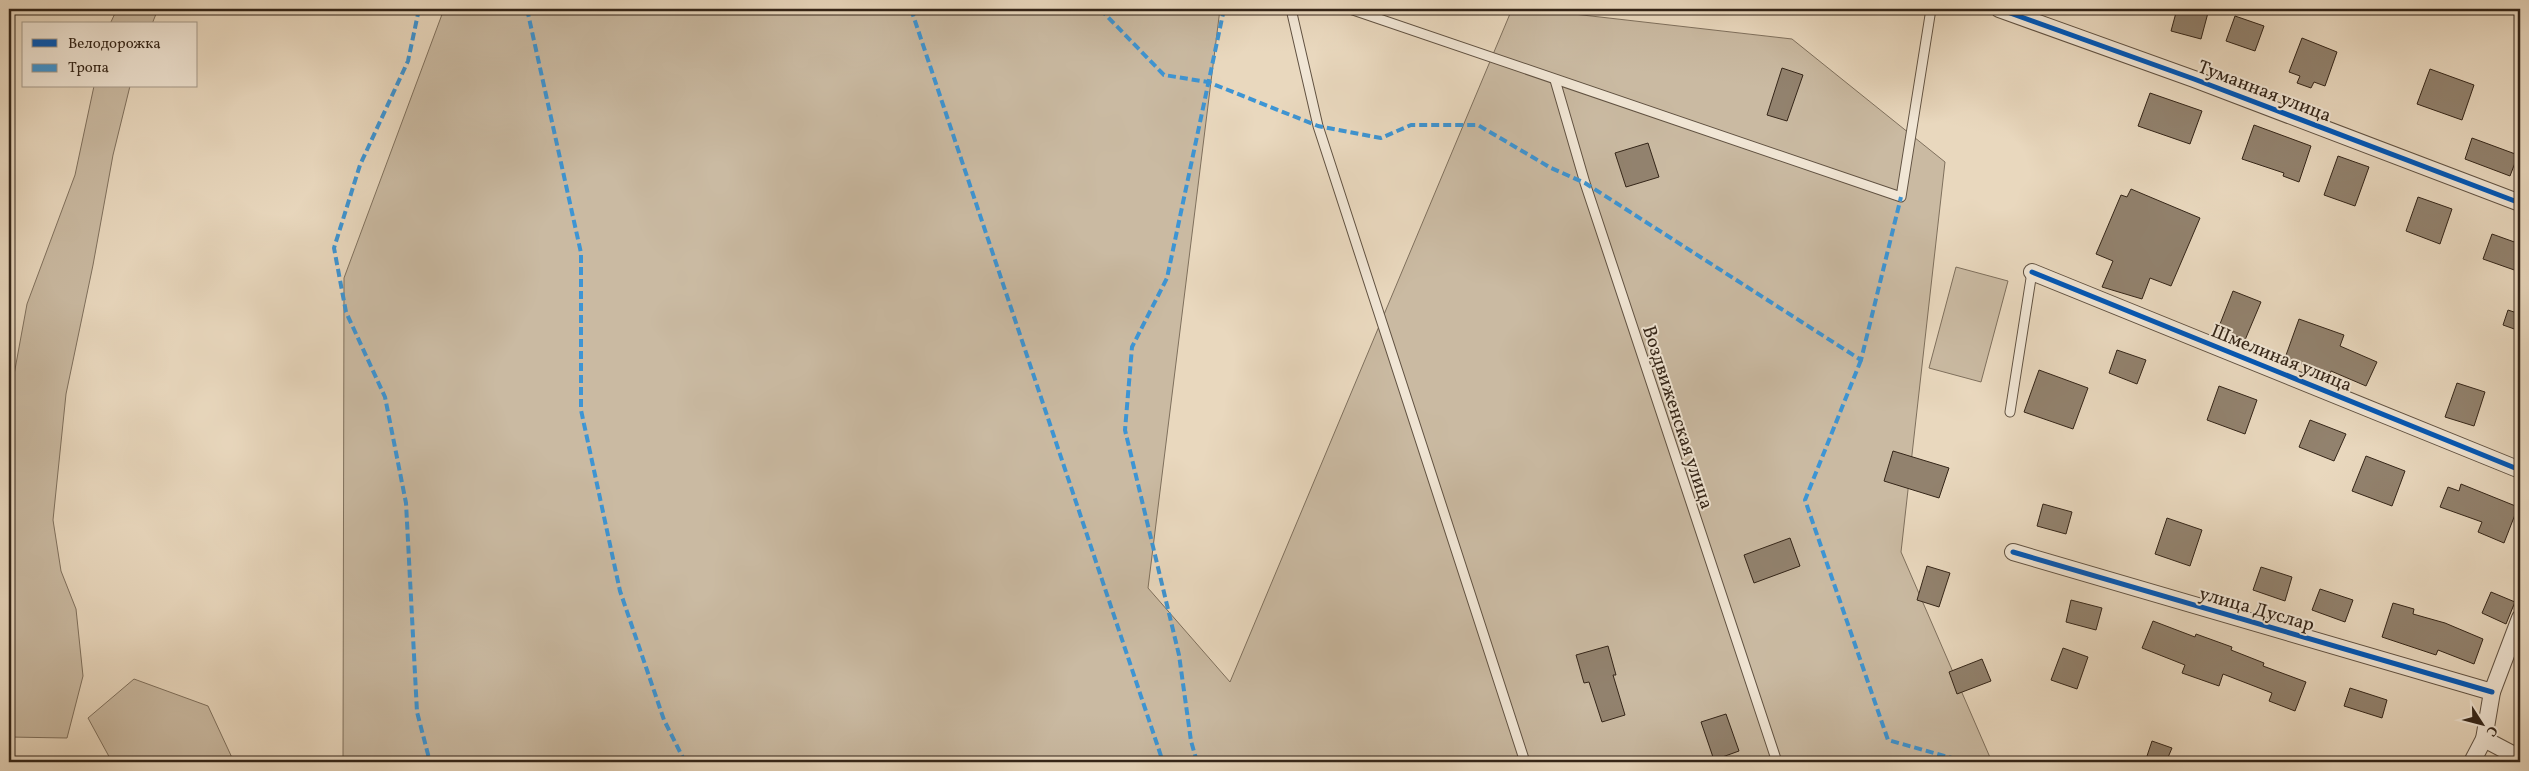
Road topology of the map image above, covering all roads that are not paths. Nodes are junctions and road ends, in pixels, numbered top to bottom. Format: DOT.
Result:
graph roads {
  1 [pos="1291,9"];
  2 [pos="1350,9"];
  3 [pos="1931,9"];
  4 [pos="1999,9"];
  5 [pos="1555,80"];
  6 [pos="2520,203"];
  7 [pos="2032,272"];
  8 [pos="2010,412"];
  9 [pos="2520,470"];
  10 [pos="2014,552"];
  11 [pos="2520,618"];
  12 [pos="2492,692"];
  13 [pos="2484,740"];
  14 [pos="2520,758"];
  15 [pos="1525,762"];
  16 [pos="1777,762"];
  17 [pos="2472,762"];
  1 -- 15 [label="lane"];
  2 -- 5 [label="lane"];
  3 -- 5 [label="lane"];
  4 -- 6 [label="street, Туманная улица"];
  5 -- 16 [label="lane, Воздвиженская улица"];
  7 -- 8 [label="lane"];
  7 -- 9 [label="street, Шмелиная улица"];
  10 -- 12 [label="street, улица Дуслар"];
  11 -- 12 [label="street"];
  12 -- 13 [label="street"];
  13 -- 14 [label="street"];
  13 -- 17 [label="street"];
}
